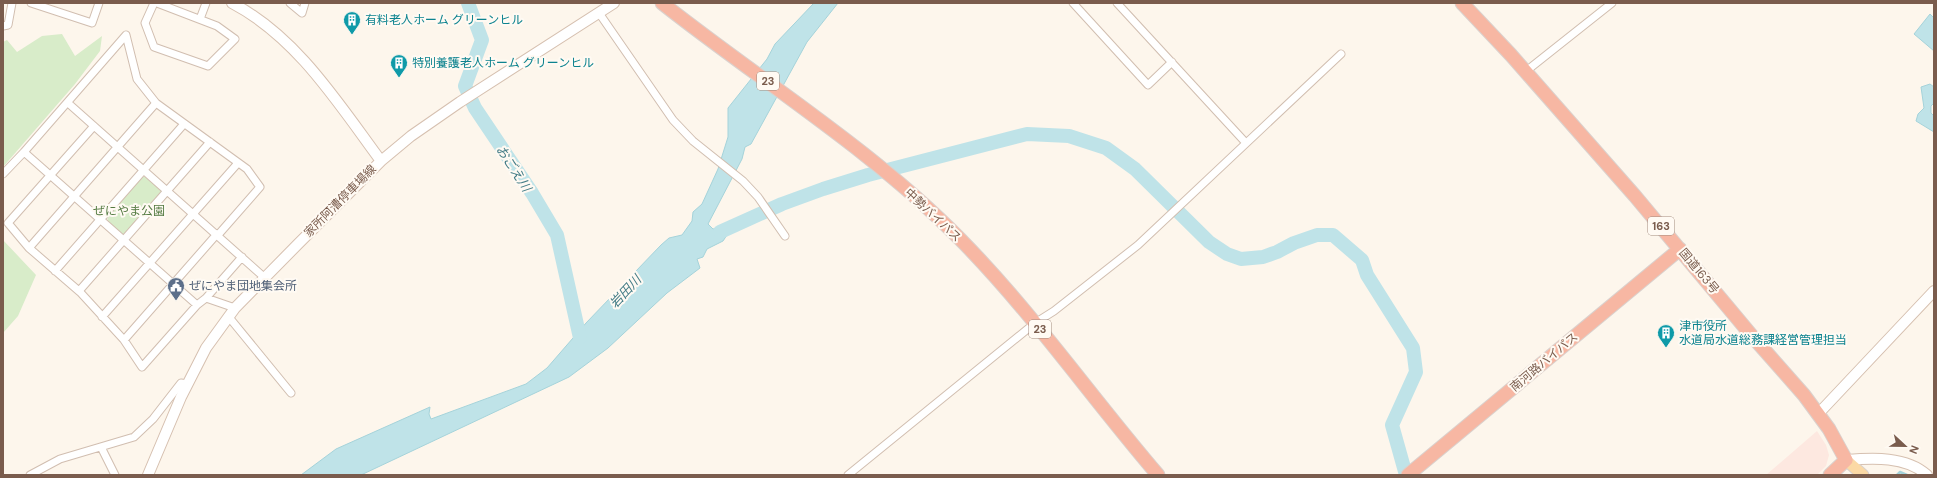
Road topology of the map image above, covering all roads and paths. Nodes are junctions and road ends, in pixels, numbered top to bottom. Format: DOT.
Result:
graph roads {
  1 [pos="12,3"];
  2 [pos="31,3"];
  3 [pos="99,3"];
  4 [pos="155,3"];
  5 [pos="206,3"];
  6 [pos="232,3"];
  7 [pos="290,3"];
  8 [pos="305,3"];
  9 [pos="614,3"];
  10 [pos="662,3"];
  11 [pos="1073,3"];
  12 [pos="1117,3"];
  13 [pos="1462,3"];
  14 [pos="1612,3"];
  15 [pos="599,13"];
  16 [pos="200,19"];
  17 [pos="3,26"];
  18 [pos="1341,54"];
  19 [pos="1172,62"];
  20 [pos="1525,72"];
  21 [pos="68,103"];
  22 [pos="156,103"];
  23 [pos="184,124"];
  24 [pos="94,126"];
  25 [pos="210,142"];
  26 [pos="1246,143"];
  27 [pos="118,147"];
  28 [pos="24,152"];
  29 [pos="381,161"];
  30 [pos="238,163"];
  31 [pos="144,170"];
  32 [pos="3,174"];
  33 [pos="50,176"];
  34 [pos="167,191"];
  35 [pos="74,196"];
  36 [pos="193,214"];
  37 [pos="100,220"];
  38 [pos="218,234"];
  39 [pos="785,236"];
  40 [pos="124,240"];
  41 [pos="29,248"];
  42 [pos="1680,248"];
  43 [pos="242,257"];
  44 [pos="149,263"];
  45 [pos="55,271"];
  46 [pos="265,278"];
  47 [pos="173,284"];
  48 [pos="79,291"];
  49 [pos="1934,291"];
  50 [pos="206,298"];
  51 [pos="197,305"];
  52 [pos="235,308"];
  53 [pos="228,316"];
  54 [pos="102,317"];
  55 [pos="1035,323"];
  56 [pos="124,340"];
  57 [pos="187,384"];
  58 [pos="291,393"];
  59 [pos="1818,414"];
  60 [pos="101,447"];
  61 [pos="1846,460"];
  62 [pos="30,475"];
  63 [pos="116,475"];
  64 [pos="148,475"];
  65 [pos="848,475"];
  66 [pos="1158,475"];
  67 [pos="1408,475"];
  68 [pos="1830,475"];
  69 [pos="1863,475"];
  70 [pos="1927,475"];
  1 -- 17 [label="street"];
  2 -- 3 [label="street"];
  4 -- 16 [label="street"];
  4 -- 16 [label="street"];
  5 -- 16 [label="street"];
  6 -- 29 [label="main road"];
  7 -- 8 [label="street"];
  9 -- 15 [label="main road, 家所阿漕停車場線"];
  10 -- 55 [label="highway, 中勢バイパス / 23"];
  11 -- 19 [label="street"];
  12 -- 19 [label="street"];
  13 -- 20 [label="highway, 国道163号 / 163"];
  14 -- 20 [label="street"];
  15 -- 29 [label="main road, 家所阿漕停車場線"];
  15 -- 39 [label="street"];
  18 -- 26 [label="street"];
  19 -- 26 [label="street"];
  20 -- 42 [label="highway, 国道163号 / 163"];
  21 -- 22 [label="street"];
  21 -- 24 [label="street"];
  21 -- 28 [label="street"];
  22 -- 23 [label="street"];
  22 -- 27 [label="street"];
  23 -- 25 [label="street"];
  23 -- 31 [label="street"];
  24 -- 27 [label="street"];
  24 -- 33 [label="street"];
  25 -- 30 [label="street"];
  25 -- 34 [label="street"];
  26 -- 55 [label="street"];
  27 -- 31 [label="street"];
  27 -- 35 [label="street"];
  28 -- 32 [label="street"];
  28 -- 33 [label="street"];
  29 -- 46 [label="main road, 家所阿漕停車場線"];
  30 -- 36 [label="street"];
  30 -- 38 [label="street"];
  31 -- 34 [label="street"];
  31 -- 37 [label="street"];
  33 -- 35 [label="street"];
  33 -- 41 [label="street"];
  34 -- 36 [label="street"];
  34 -- 40 [label="street"];
  35 -- 37 [label="street"];
  35 -- 41 [label="street"];
  36 -- 38 [label="street"];
  36 -- 44 [label="street"];
  37 -- 40 [label="street"];
  37 -- 45 [label="street"];
  38 -- 43 [label="street"];
  38 -- 47 [label="street"];
  40 -- 44 [label="street"];
  40 -- 48 [label="street"];
  41 -- 45 [label="street"];
  42 -- 59 [label="highway, 国道163号 / 163"];
  42 -- 67 [label="highway, 南河路バイパス / 163"];
  43 -- 46 [label="street"];
  43 -- 50 [label="street"];
  44 -- 47 [label="street"];
  44 -- 54 [label="street"];
  45 -- 48 [label="street"];
  46 -- 52 [label="main road, 家所阿漕停車場線"];
  47 -- 51 [label="street"];
  47 -- 56 [label="street"];
  48 -- 54 [label="street"];
  49 -- 59 [label="main road"];
  50 -- 51 [label="street"];
  50 -- 52 [label="street"];
  51 -- 56 [label="street"];
  52 -- 53 [label="main road, 家所阿漕停車場線"];
  53 -- 57 [label="main road, 家所阿漕停車場線"];
  53 -- 58 [label="street"];
  54 -- 56 [label="street"];
  55 -- 65 [label="street"];
  55 -- 66 [label="highway, 中勢バイパス / 23"];
  57 -- 60 [label="street"];
  57 -- 64 [label="main road, 家所阿漕停車場線"];
  59 -- 61 [label="highway, 国道163号 / 163"];
  60 -- 62 [label="street"];
  60 -- 63 [label="street"];
  61 -- 68 [label="highway"];
  61 -- 69 [label="main road"];
  61 -- 70 [label="main road"];
}
